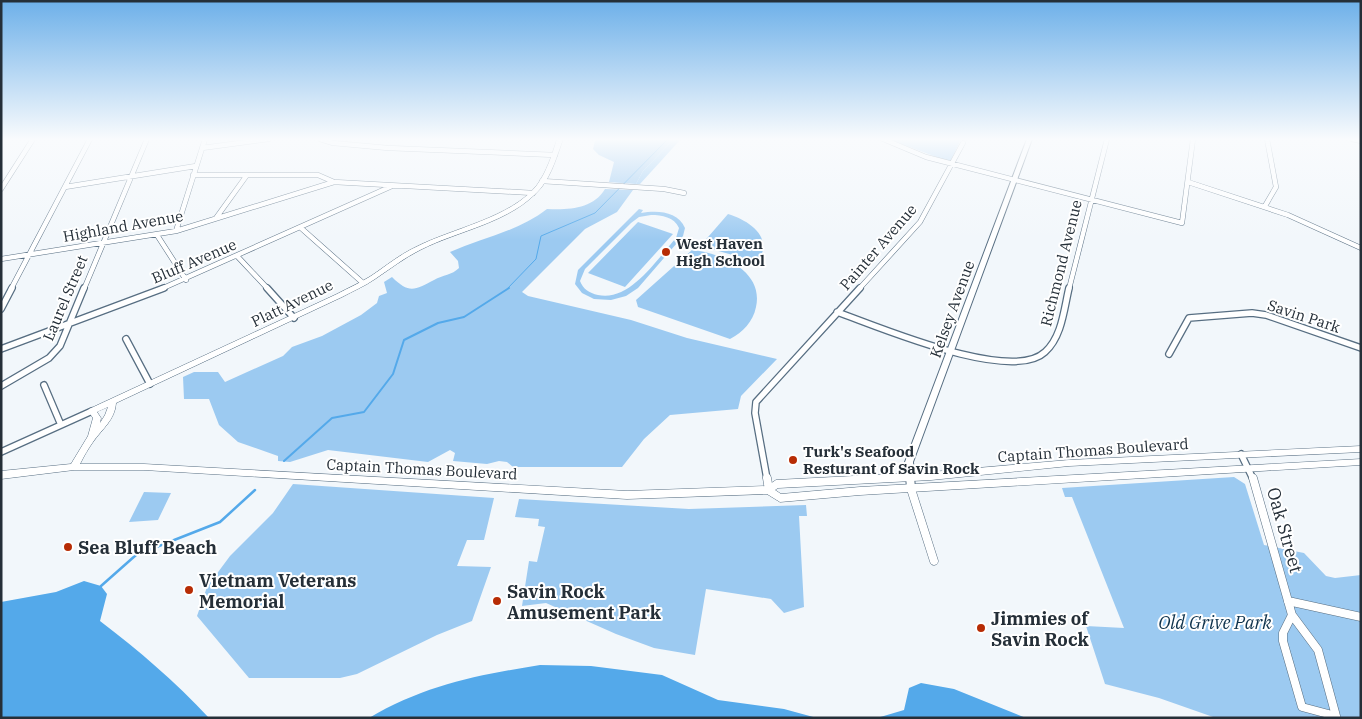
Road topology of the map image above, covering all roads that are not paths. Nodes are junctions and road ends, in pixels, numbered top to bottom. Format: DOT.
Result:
graph roads {
  1 [pos="12,173"];
  2 [pos="73,173"];
  3 [pos="133,173"];
  4 [pos="154,173"];
  5 [pos="546,173"];
  6 [pos="947,173"];
  7 [pos="987,173"];
  8 [pos="1016,173"];
  9 [pos="1098,173"];
  10 [pos="1189,173"];
  11 [pos="1273,173"];
  12 [pos="193,175"];
  13 [pos="247,175"];
  14 [pos="132,176"];
  15 [pos="1013,179"];
  16 [pos="542,181"];
  17 [pos="334,182"];
  18 [pos="1188,182"];
  19 [pos="392,186"];
  20 [pos="65,187"];
  21 [pos="1,189"];
  22 [pos="533,193"];
  23 [pos="684,193"];
  24 [pos="1090,199"];
  25 [pos="1265,206"];
  26 [pos="216,218"];
  27 [pos="301,228"];
  28 [pos="176,231"];
  29 [pos="157,235"];
  30 [pos="102,244"];
  31 [pos="1361,248"];
  32 [pos="28,255"];
  33 [pos="238,257"];
  34 [pos="1,259"];
  35 [pos="186,280"];
  36 [pos="363,283"];
  37 [pos="1,309"];
  38 [pos="837,312"];
  39 [pos="294,318"];
  40 [pos="70,324"];
  41 [pos="126,339"];
  42 [pos="1361,348"];
  43 [pos="1,349"];
  44 [pos="949,350"];
  45 [pos="1169,354"];
  46 [pos="150,384"];
  47 [pos="44,385"];
  48 [pos="1,386"];
  49 [pos="112,402"];
  50 [pos="92,411"];
  51 [pos="61,425"];
  52 [pos="92,436"];
  53 [pos="1361,449"];
  54 [pos="1,452"];
  55 [pos="1241,454"];
  56 [pos="1361,462"];
  57 [pos="74,468"];
  58 [pos="1248,468"];
  59 [pos="1,475"];
  60 [pos="909,476"];
  61 [pos="911,489"];
  62 [pos="769,490"];
  63 [pos="934,561"];
  64 [pos="1288,601"];
  65 [pos="1292,616"];
  66 [pos="1361,617"];
  1 -- 21 [label="street"];
  2 -- 20 [label="street"];
  3 -- 14 [label="street, Laurel Street"];
  4 -- 14 [label="street"];
  5 -- 16 [label="main road, Platt Avenue"];
  6 -- 38 [label="street, Painter Avenue"];
  7 -- 15 [label="street"];
  8 -- 15 [label="street, Kelsey Avenue"];
  9 -- 24 [label="street, Richmond Avenue"];
  10 -- 18 [label="street"];
  11 -- 25 [label="street"];
  12 -- 13 [label="street"];
  12 -- 28 [label="street"];
  13 -- 17 [label="street"];
  13 -- 26 [label="street"];
  14 -- 20 [label="street"];
  14 -- 30 [label="street, Laurel Street"];
  15 -- 24 [label="street"];
  15 -- 44 [label="street, Kelsey Avenue"];
  16 -- 22 [label="main road, Platt Avenue"];
  16 -- 23 [label="street"];
  17 -- 19 [label="street"];
  17 -- 26 [label="street, Highland Avenue"];
  18 -- 24 [label="street"];
  18 -- 25 [label="street"];
  19 -- 22 [label="street"];
  19 -- 27 [label="street, Bluff Avenue"];
  20 -- 32 [label="street"];
  22 -- 36 [label="main road, Platt Avenue"];
  24 -- 44 [label="street, Richmond Avenue"];
  25 -- 31 [label="street"];
  26 -- 28 [label="street, Highland Avenue"];
  27 -- 33 [label="street, Bluff Avenue"];
  27 -- 36 [label="street"];
  28 -- 29 [label="street, Highland Avenue"];
  29 -- 30 [label="street, Highland Avenue"];
  29 -- 35 [label="street"];
  30 -- 32 [label="street, Highland Avenue"];
  30 -- 40 [label="street, Laurel Street"];
  32 -- 34 [label="street, Highland Avenue"];
  32 -- 37 [label="street"];
  33 -- 35 [label="street, Bluff Avenue"];
  33 -- 39 [label="street"];
  35 -- 40 [label="street, Bluff Avenue"];
  36 -- 39 [label="main road, Platt Avenue"];
  38 -- 44 [label="street, Richmond Avenue"];
  38 -- 62 [label="street, Painter Avenue"];
  39 -- 46 [label="main road, Platt Avenue"];
  40 -- 43 [label="street, Bluff Avenue"];
  40 -- 48 [label="street, Laurel Street"];
  41 -- 46 [label="street"];
  42 -- 45 [label="street, Savin Park"];
  44 -- 60 [label="street, Kelsey Avenue"];
  46 -- 49 [label="main road, Platt Avenue"];
  47 -- 51 [label="street"];
  49 -- 50 [label="main road, Platt Avenue"];
  49 -- 52 [label="main road"];
  50 -- 51 [label="street, Platt Avenue"];
  50 -- 52 [label="main road"];
  51 -- 54 [label="street, Platt Avenue"];
  52 -- 57 [label="main road"];
  53 -- 55 [label="main road, Captain Thomas Boulevard"];
  55 -- 58 [label="street, Oak Street"];
  55 -- 60 [label="main road, Captain Thomas Boulevard"];
  56 -- 58 [label="main road, Captain Thomas Boulevard"];
  57 -- 59 [label="main road, Captain Thomas Boulevard"];
  57 -- 62 [label="main road, Captain Thomas Boulevard"];
  58 -- 61 [label="main road, Captain Thomas Boulevard"];
  58 -- 64 [label="street, Oak Street"];
  60 -- 61 [label="street, Kelsey Avenue"];
  60 -- 62 [label="main road, Captain Thomas Boulevard"];
  61 -- 62 [label="main road, Captain Thomas Boulevard"];
  61 -- 63 [label="street"];
  64 -- 65 [label="street, Oak Street"];
  64 -- 66 [label="street"];
  65 -- 65 [label="street, Oak Street"];
}
